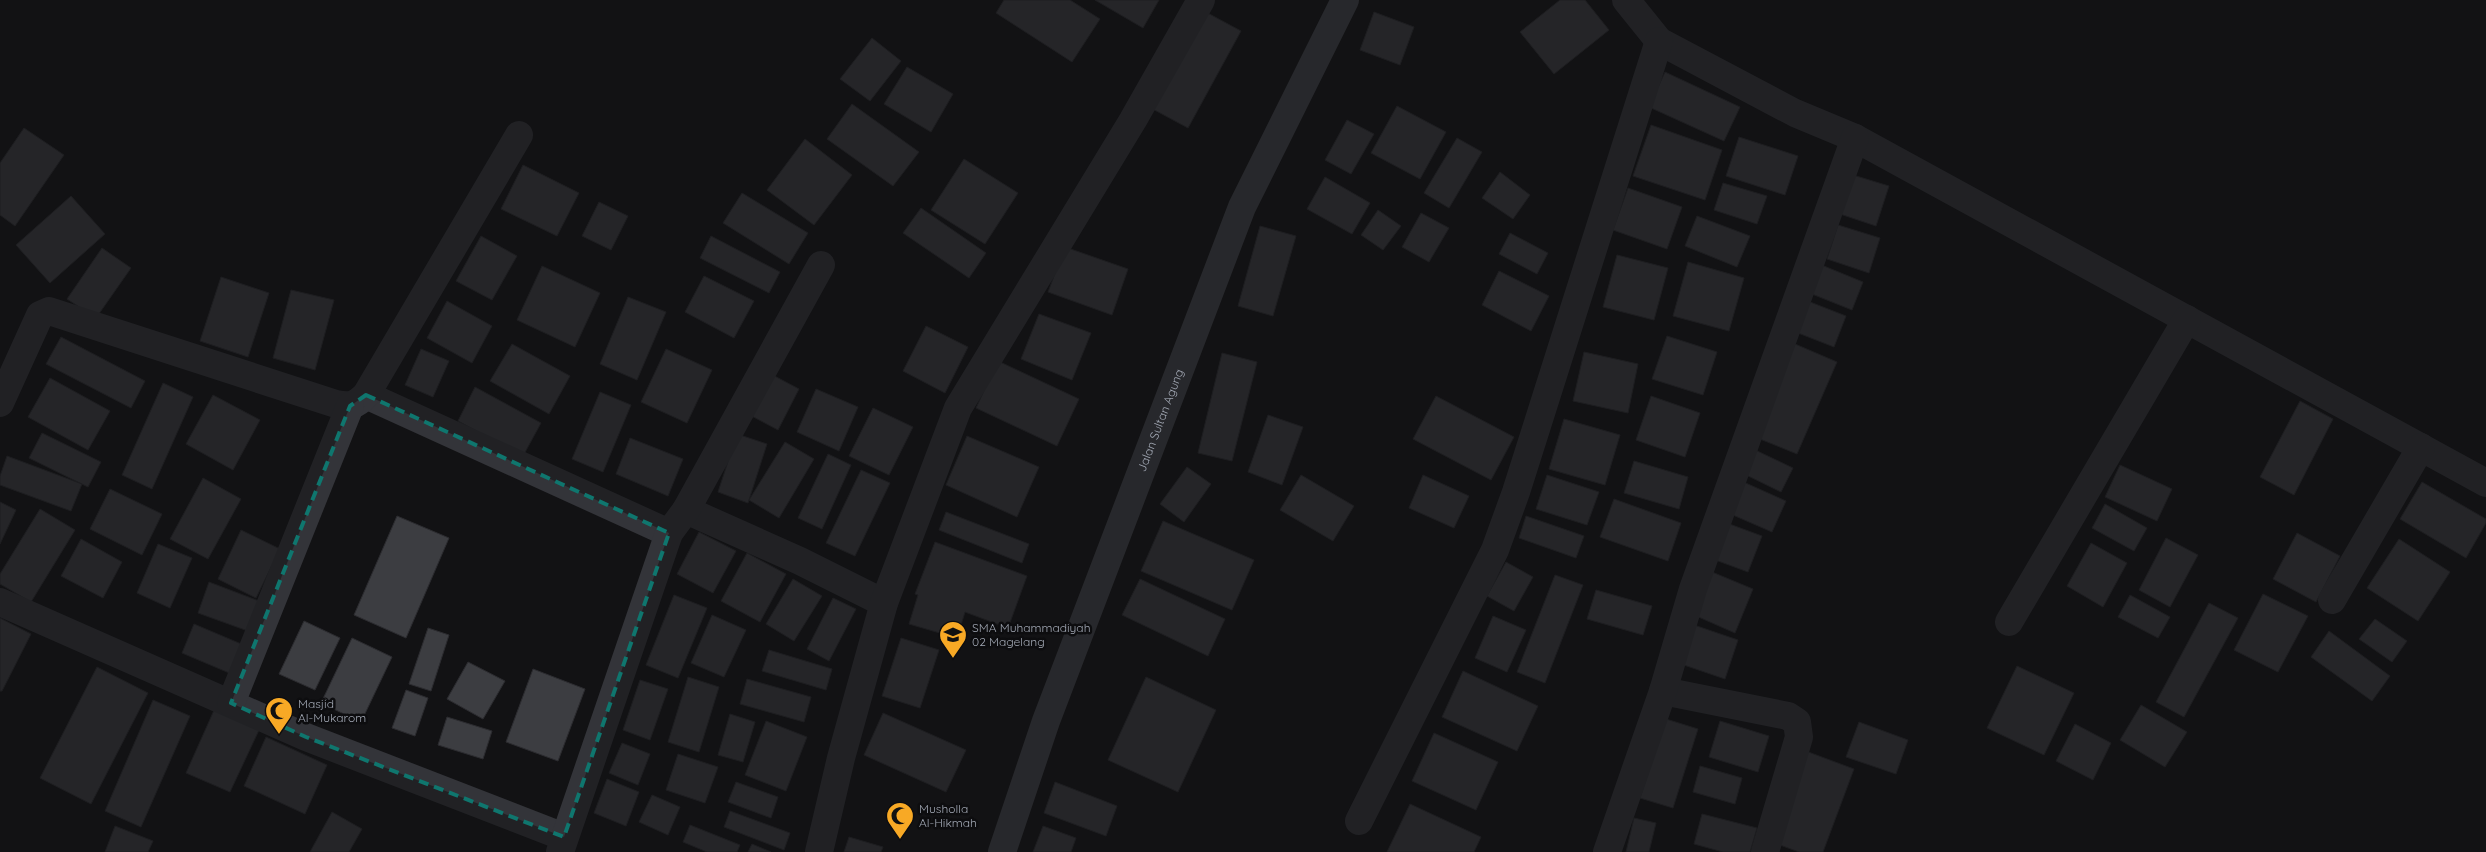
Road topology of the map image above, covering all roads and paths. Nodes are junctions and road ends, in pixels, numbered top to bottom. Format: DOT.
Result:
graph roads {
  1 [pos="1201,0"];
  2 [pos="1345,0"];
  3 [pos="1626,0"];
  4 [pos="1659,41"];
  5 [pos="519,135"];
  6 [pos="1855,138"];
  7 [pos="821,265"];
  8 [pos="2187,319"];
  9 [pos="358,401"];
  10 [pos="0,403"];
  11 [pos="2421,447"];
  12 [pos="2486,482"];
  13 [pos="686,510"];
  14 [pos="669,533"];
  15 [pos="2332,600"];
  16 [pos="0,602"];
  17 [pos="884,603"];
  18 [pos="2009,622"];
  19 [pos="1663,691"];
  20 [pos="230,704"];
  21 [pos="1360,821"];
  22 [pos="562,844"];
  23 [pos="819,852"];
  24 [pos="1002,852"];
  25 [pos="1607,852"];
  26 [pos="1765,852"];
  1 -- 17 [label="street"];
  2 -- 24 [label="main road, Jalan Sultan Agung"];
  3 -- 4 [label="street"];
  4 -- 6 [label="street"];
  4 -- 21 [label="street"];
  5 -- 9 [label="street"];
  6 -- 8 [label="street"];
  6 -- 19 [label="street"];
  7 -- 13 [label="street"];
  8 -- 11 [label="street"];
  8 -- 18 [label="street"];
  9 -- 10 [label="street"];
  9 -- 14 [label="street"];
  9 -- 20 [label="street"];
  11 -- 12 [label="street"];
  11 -- 15 [label="street"];
  13 -- 14 [label="street"];
  13 -- 17 [label="street"];
  14 -- 22 [label="street"];
  16 -- 20 [label="street"];
  17 -- 23 [label="street"];
  19 -- 25 [label="street"];
  19 -- 26 [label="street"];
  20 -- 22 [label="street"];
}
